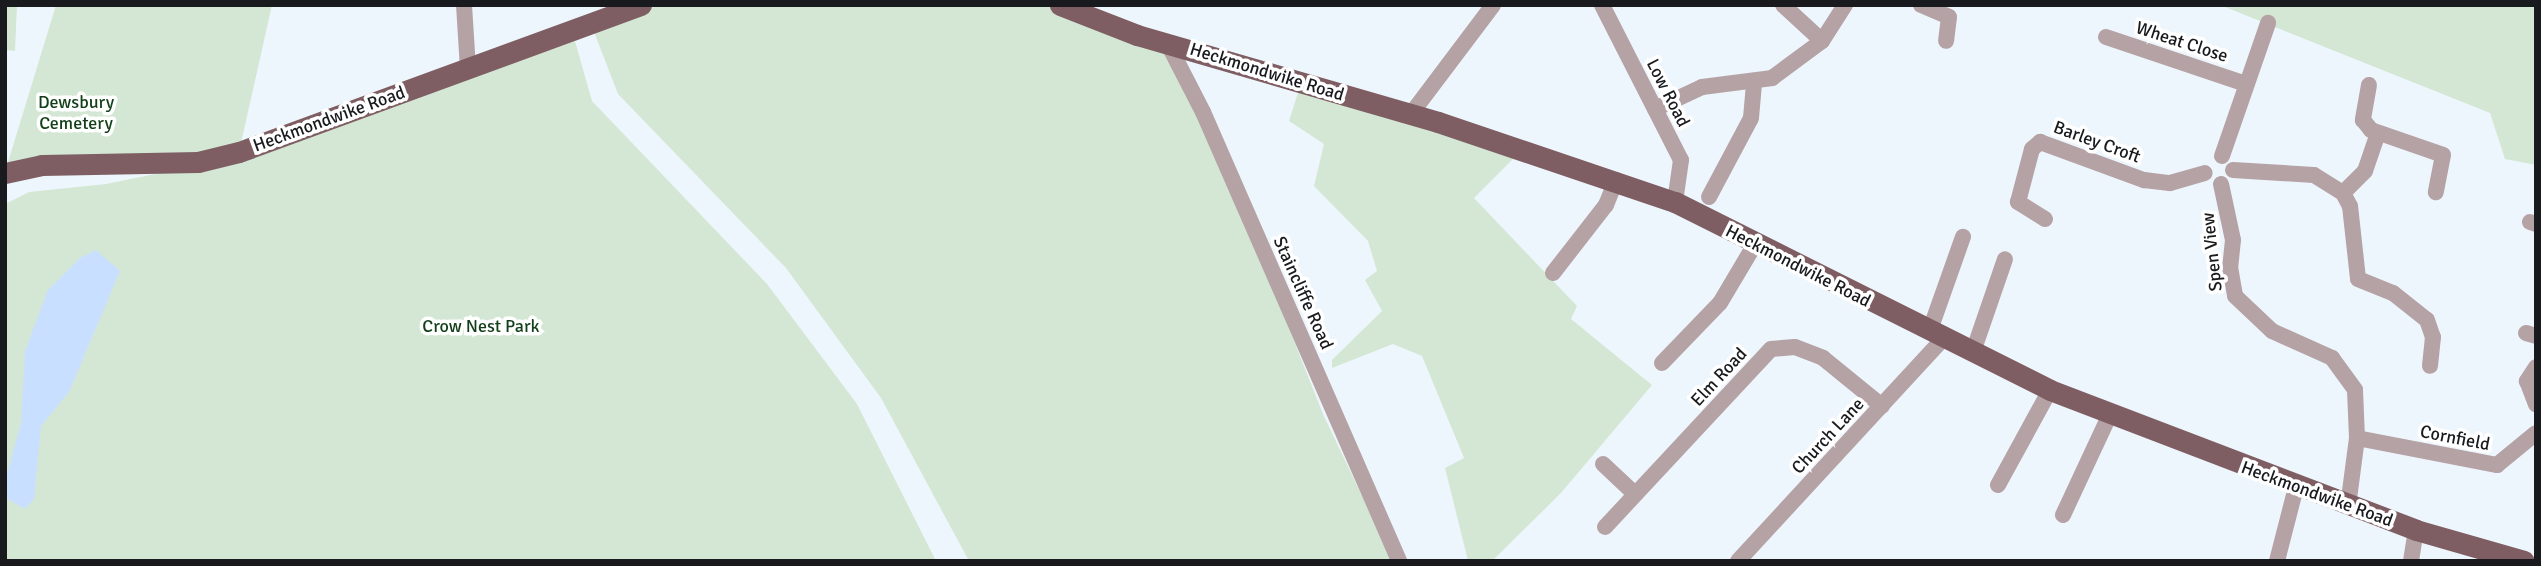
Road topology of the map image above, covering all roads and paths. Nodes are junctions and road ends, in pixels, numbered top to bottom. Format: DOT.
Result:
graph roads {
  1 [pos="464,5"];
  2 [pos="641,5"];
  3 [pos="1060,5"];
  4 [pos="1602,5"];
  5 [pos="1783,5"];
  6 [pos="1845,5"];
  7 [pos="1921,5"];
  8 [pos="1484,8"];
  9 [pos="2268,23"];
  10 [pos="2106,37"];
  11 [pos="1822,41"];
  12 [pos="1946,41"];
  13 [pos="1167,42"];
  14 [pos="468,68"];
  15 [pos="1755,82"];
  16 [pos="2246,84"];
  17 [pos="2369,85"];
  18 [pos="1655,109"];
  19 [pos="1411,114"];
  20 [pos="2378,133"];
  21 [pos="2222,156"];
  22 [pos="2233,170"];
  23 [pos="5,173"];
  24 [pos="2205,173"];
  25 [pos="1616,180"];
  26 [pos="2221,184"];
  27 [pos="2436,192"];
  28 [pos="2343,193"];
  29 [pos="1709,197"];
  30 [pos="1675,202"];
  31 [pos="2045,219"];
  32 [pos="1963,237"];
  33 [pos="1755,244"];
  34 [pos="2005,259"];
  35 [pos="1553,273"];
  36 [pos="1937,334"];
  37 [pos="1973,352"];
  38 [pos="1662,363"];
  39 [pos="2430,366"];
  40 [pos="2536,367"];
  41 [pos="2050,390"];
  42 [pos="2536,404"];
  43 [pos="1882,406"];
  44 [pos="2110,414"];
  45 [pos="2536,433"];
  46 [pos="2357,438"];
  47 [pos="1604,464"];
  48 [pos="1998,485"];
  49 [pos="2296,487"];
  50 [pos="1635,494"];
  51 [pos="2348,506"];
  52 [pos="2063,515"];
  53 [pos="1605,527"];
  54 [pos="2416,530"];
  55 [pos="1399,561"];
  56 [pos="1738,561"];
  57 [pos="2277,561"];
  58 [pos="2411,561"];
  59 [pos="2524,561"];
  1 -- 14 [label="street"];
  2 -- 14 [label="main road, Heckmondwike Road"];
  3 -- 13 [label="main road, Heckmondwike Road"];
  4 -- 18 [label="street, Low Road"];
  5 -- 11 [label="street"];
  6 -- 11 [label="street"];
  7 -- 12 [label="street"];
  8 -- 19 [label="street"];
  9 -- 16 [label="street"];
  10 -- 16 [label="street, Wheat Close"];
  11 -- 15 [label="street"];
  13 -- 19 [label="main road, Heckmondwike Road"];
  13 -- 55 [label="street, Staincliffe Road"];
  14 -- 23 [label="main road, Heckmondwike Road"];
  15 -- 18 [label="street"];
  15 -- 29 [label="street"];
  16 -- 21 [label="street"];
  17 -- 20 [label="street"];
  18 -- 30 [label="street, Low Road"];
  19 -- 25 [label="main road, Heckmondwike Road"];
  20 -- 27 [label="street"];
  20 -- 28 [label="street"];
  21 -- 22 [label="street"];
  21 -- 24 [label="street"];
  22 -- 26 [label="street"];
  22 -- 28 [label="street"];
  24 -- 26 [label="street"];
  24 -- 31 [label="street, Barley Croft"];
  25 -- 30 [label="main road, Heckmondwike Road"];
  25 -- 35 [label="street"];
  26 -- 46 [label="street, Spen View"];
  28 -- 39 [label="street"];
  30 -- 33 [label="main road, Heckmondwike Road"];
  32 -- 36 [label="street"];
  33 -- 36 [label="main road, Heckmondwike Road"];
  33 -- 38 [label="street"];
  34 -- 37 [label="street"];
  36 -- 37 [label="main road, Heckmondwike Road"];
  36 -- 43 [label="street, Church Lane"];
  37 -- 41 [label="main road, Heckmondwike Road"];
  40 -- 42 [label="street"];
  41 -- 44 [label="main road, Heckmondwike Road"];
  41 -- 48 [label="street"];
  43 -- 50 [label="street, Elm Road"];
  43 -- 56 [label="street, Church Lane"];
  44 -- 49 [label="main road, Heckmondwike Road"];
  44 -- 52 [label="street"];
  45 -- 46 [label="street, Cornfield"];
  46 -- 51 [label="street, Spen View"];
  47 -- 50 [label="street"];
  49 -- 51 [label="main road, Heckmondwike Road"];
  49 -- 57 [label="street"];
  50 -- 53 [label="street, Elm Road"];
  51 -- 54 [label="main road, Heckmondwike Road"];
  54 -- 58 [label="street"];
  54 -- 59 [label="main road, Heckmondwike Road"];
}
